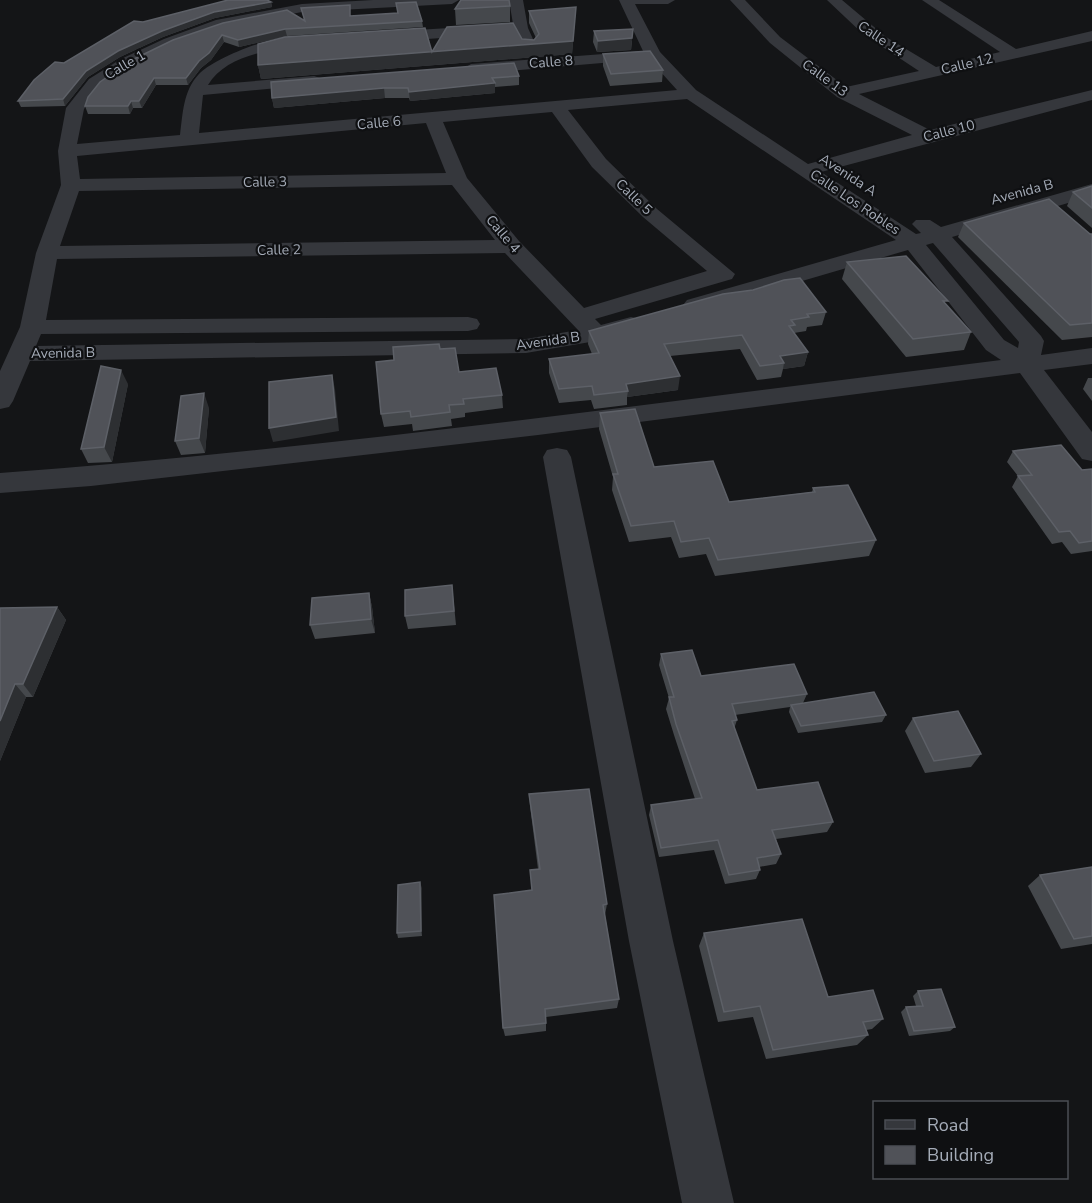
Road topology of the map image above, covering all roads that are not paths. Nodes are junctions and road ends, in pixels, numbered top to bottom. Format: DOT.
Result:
graph roads {
  1 [pos="452,0"];
  2 [pos="516,0"];
  3 [pos="626,0"];
  4 [pos="647,0"];
  5 [pos="668,0"];
  6 [pos="737,0"];
  7 [pos="834,0"];
  8 [pos="929,0"];
  9 [pos="521,28"];
  10 [pos="1092,36"];
  11 [pos="367,38"];
  12 [pos="320,41"];
  13 [pos="1013,54"];
  14 [pos="654,55"];
  15 [pos="535,63"];
  16 [pos="453,70"];
  17 [pos="933,72"];
  18 [pos="336,80"];
  19 [pos="196,91"];
  20 [pos="843,93"];
  21 [pos="690,94"];
  22 [pos="1092,95"];
  23 [pos="557,106"];
  24 [pos="433,118"];
  25 [pos="928,136"];
  26 [pos="189,140"];
  27 [pos="67,151"];
  28 [pos="832,164"];
  29 [pos="807,170"];
  30 [pos="1092,173"];
  31 [pos="851,177"];
  32 [pos="458,179"];
  33 [pos="71,185"];
  34 [pos="1092,190"];
  35 [pos="1047,203"];
  36 [pos="1065,219"];
  37 [pos="914,227"];
  38 [pos="511,246"];
  39 [pos="47,253"];
  40 [pos="724,274"];
  41 [pos="489,324"];
  42 [pos="524,324"];
  43 [pos="589,325"];
  44 [pos="32,327"];
  45 [pos="21,354"];
  46 [pos="1092,356"];
  47 [pos="1033,374"];
  48 [pos="1092,378"];
  49 [pos="0,401"];
  50 [pos="1092,452"];
  51 [pos="557,457"];
  52 [pos="0,483"];
  53 [pos="708,1203"];
  1 -- 27 [label="street, Calle 1"];
  2 -- 9 [label="street"];
  3 -- 4 [label="street"];
  3 -- 14 [label="street, Calle Los Robles"];
  4 -- 5 [label="street"];
  4 -- 28 [label="street, Avenida A"];
  6 -- 20 [label="street, Calle 13"];
  7 -- 17 [label="street, Calle 14"];
  8 -- 13 [label="street"];
  9 -- 11 [label="street"];
  9 -- 15 [label="street"];
  10 -- 13 [label="street, Calle 12"];
  12 -- 19 [label="street"];
  13 -- 17 [label="street, Calle 12"];
  14 -- 15 [label="street, Calle 8"];
  14 -- 21 [label="street, Calle Los Robles"];
  15 -- 16 [label="street, Calle 8"];
  17 -- 20 [label="street, Calle 12"];
  18 -- 19 [label="street"];
  19 -- 26 [label="street"];
  20 -- 25 [label="street, Calle 13"];
  21 -- 23 [label="street, Calle 6"];
  21 -- 29 [label="street, Calle Los Robles"];
  22 -- 25 [label="street, Calle 10"];
  23 -- 24 [label="street, Calle 6"];
  23 -- 40 [label="street, Calle 5"];
  24 -- 26 [label="street, Calle 6"];
  24 -- 32 [label="street, Calle 4"];
  25 -- 28 [label="street, Calle 10"];
  26 -- 27 [label="street, Calle 6"];
  27 -- 33 [label="street, Calle 1"];
  28 -- 29 [label="street, Calle 10"];
  28 -- 31 [label="street, Avenida A"];
  29 -- 37 [label="street, Calle Los Robles"];
  30 -- 37 [label="street, Avenida B"];
  32 -- 33 [label="street, Calle 3"];
  32 -- 38 [label="street, Calle 4"];
  33 -- 39 [label="street, Calle 1"];
  34 -- 35 [label="street, Avenida B"];
  35 -- 36 [label="street"];
  35 -- 37 [label="street, Avenida B"];
  37 -- 40 [label="street, Avenida B"];
  37 -- 43 [label="street, Avenida B"];
  37 -- 47 [label="street, Calle Los Robles"];
  37 -- 47 [label="street"];
  38 -- 39 [label="street, Calle 2"];
  38 -- 43 [label="street, Calle 4"];
  39 -- 44 [label="street, Calle 1"];
  40 -- 43 [label="street, Avenida B"];
  41 -- 44 [label="street, Avenida B"];
  42 -- 43 [label="street, Avenida B"];
  43 -- 45 [label="street, Avenida B"];
  44 -- 45 [label="street, Calle 1"];
  45 -- 49 [label="street, Calle 1"];
  46 -- 47 [label="street"];
  47 -- 48 [label="street"];
  47 -- 50 [label="street, Calle Los Robles"];
  47 -- 52 [label="street"];
  51 -- 53 [label="street"];
}
